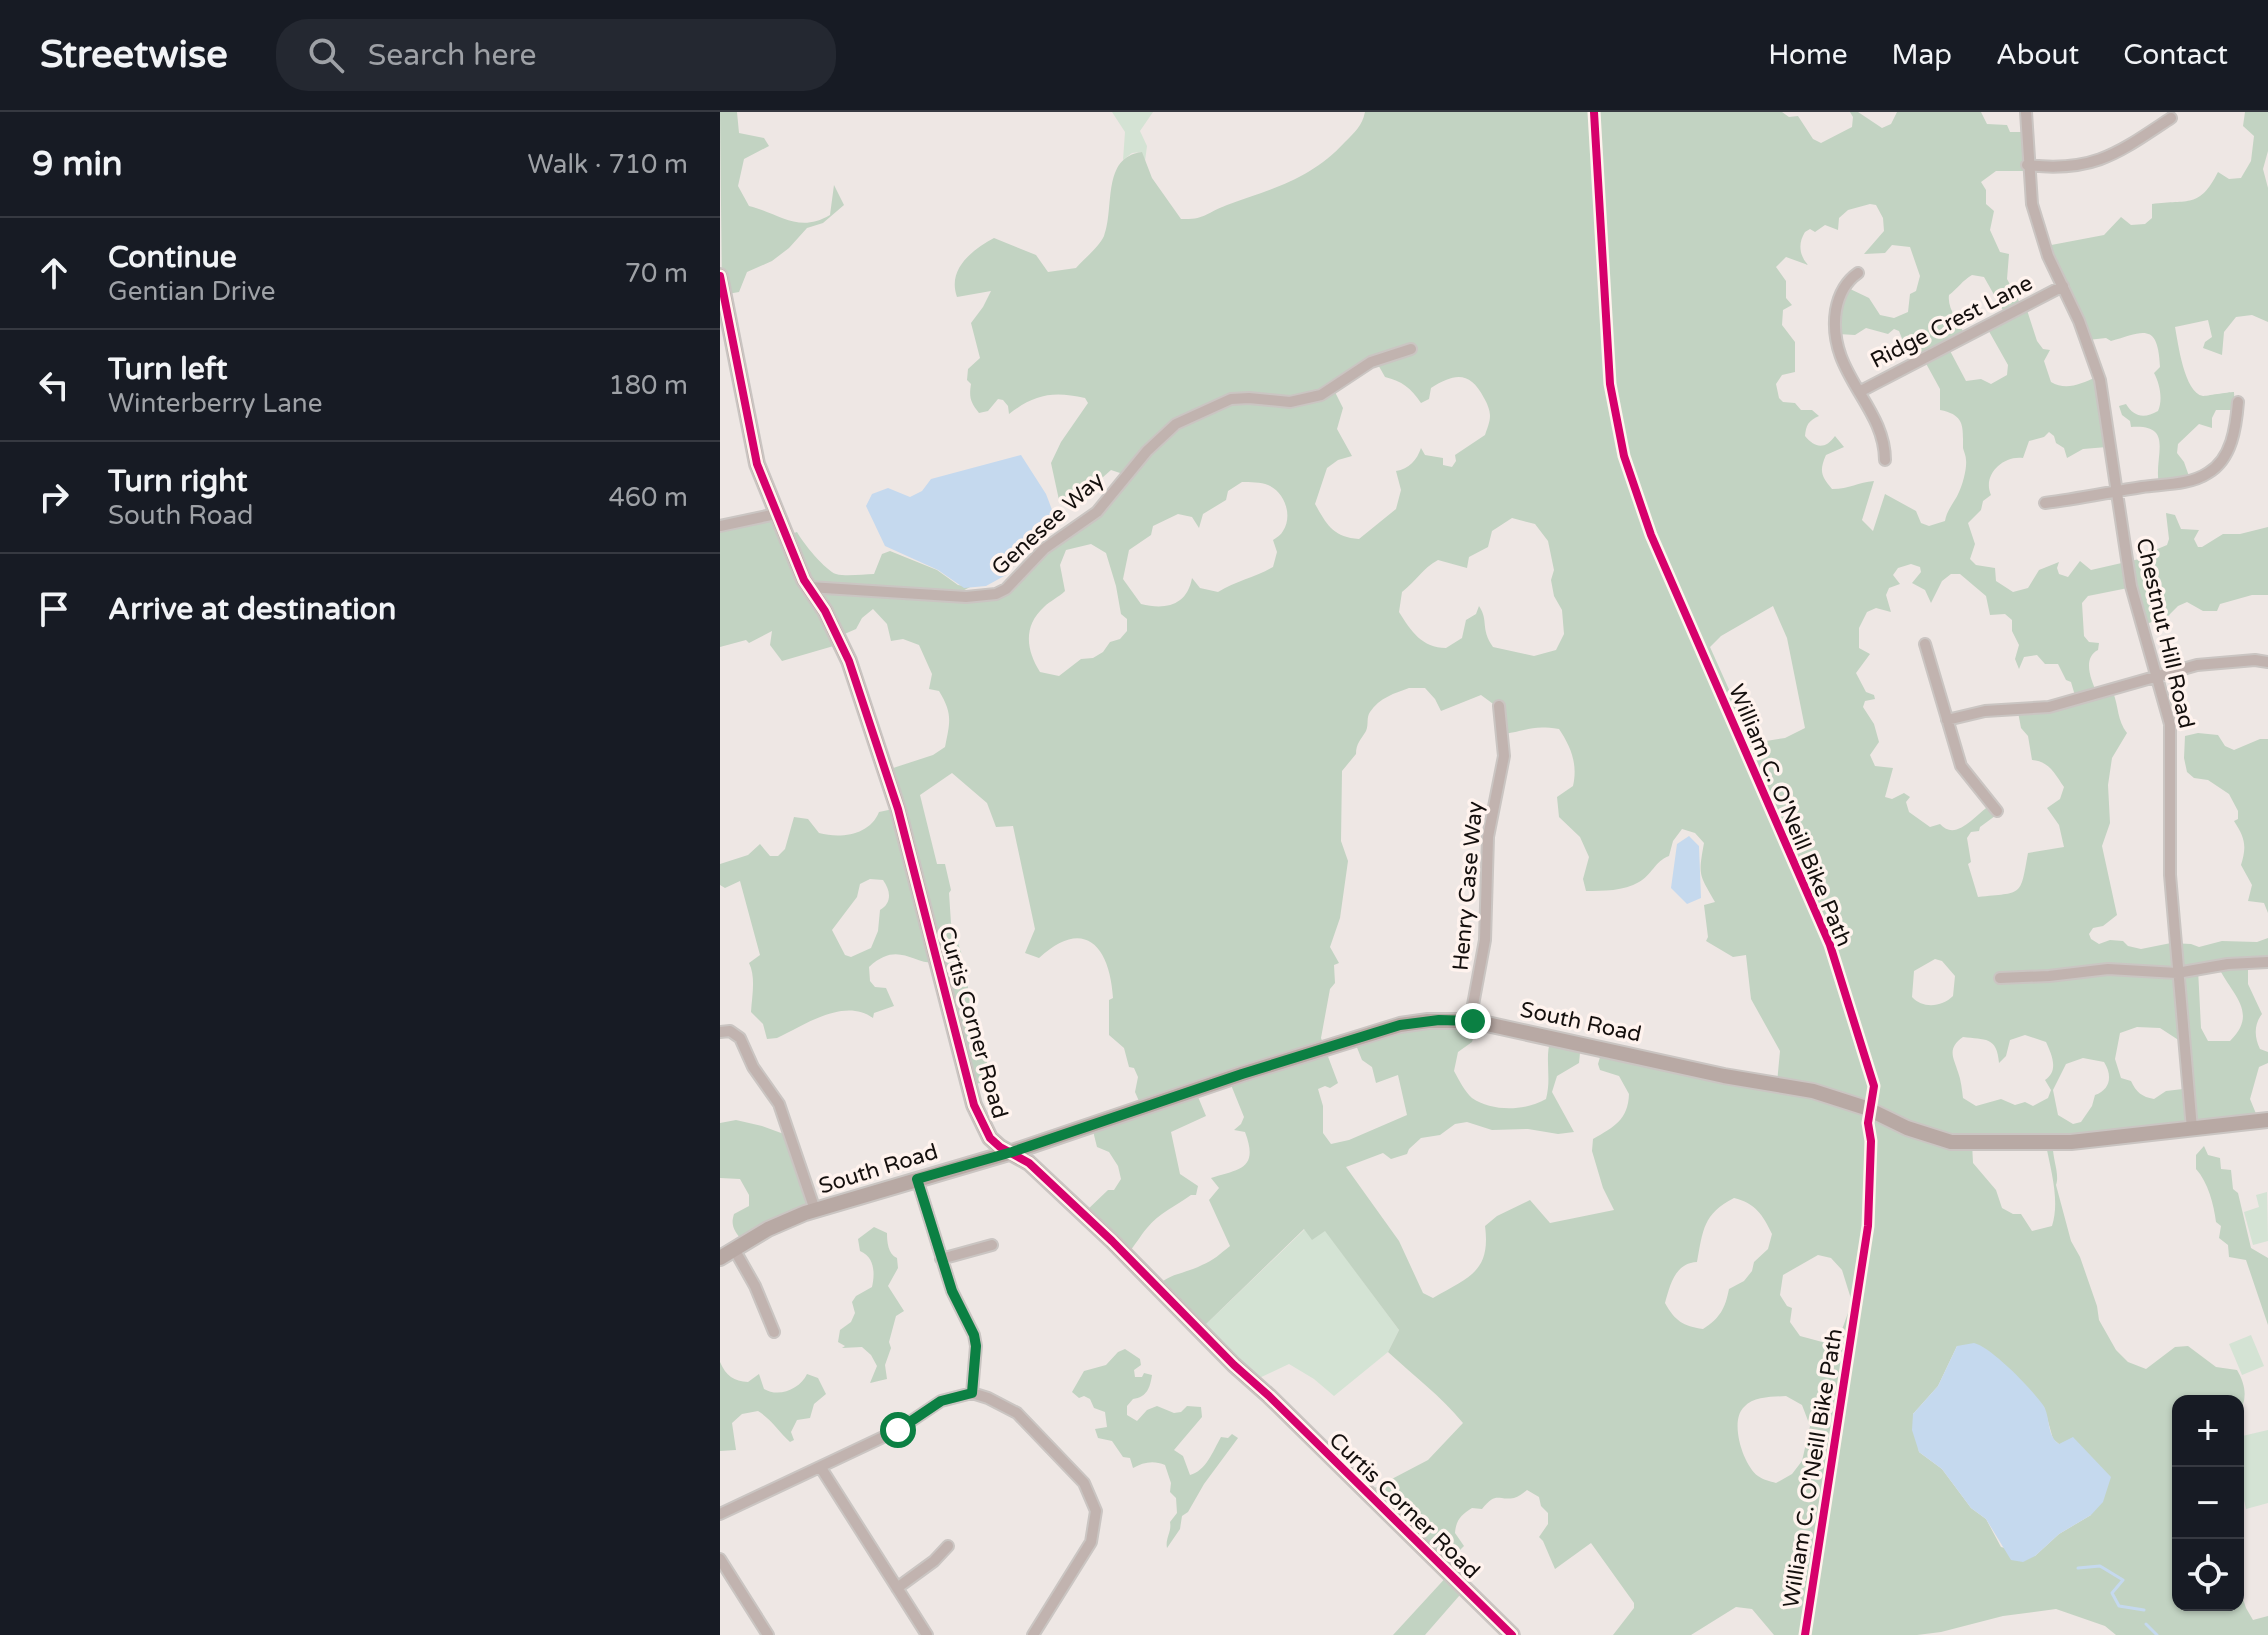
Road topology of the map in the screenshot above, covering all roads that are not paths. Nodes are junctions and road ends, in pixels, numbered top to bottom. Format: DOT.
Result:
graph roads {
  1 [pos="2026,112"];
  2 [pos="2171,118"];
  3 [pos="2027,165"];
  4 [pos="1858,273"];
  5 [pos="720,276"];
  6 [pos="2063,286"];
  7 [pos="1411,349"];
  8 [pos="1859,392"];
  9 [pos="2238,402"];
  10 [pos="1885,460"];
  11 [pos="2117,491"];
  12 [pos="2045,503"];
  13 [pos="776,514"];
  14 [pos="720,526"];
  15 [pos="809,587"];
  16 [pos="1925,644"];
  17 [pos="2268,662"];
  18 [pos="2158,675"];
  19 [pos="1499,706"];
  20 [pos="1947,720"];
  21 [pos="1997,811"];
  22 [pos="2268,962"];
  23 [pos="2177,973"];
  24 [pos="2000,978"];
  25 [pos="1470,1021"];
  26 [pos="720,1032"];
  27 [pos="2268,1120"];
  28 [pos="2192,1129"];
  29 [pos="1012,1152"];
  30 [pos="917,1179"];
  31 [pos="815,1210"];
  32 [pos="992,1245"];
  33 [pos="734,1249"];
  34 [pos="720,1258"];
  35 [pos="941,1259"];
  36 [pos="774,1332"];
  37 [pos="972,1393"];
  38 [pos="821,1468"];
  39 [pos="720,1514"];
  40 [pos="948,1546"];
  41 [pos="720,1559"];
  42 [pos="897,1588"];
  43 [pos="768,1635"];
  44 [pos="927,1635"];
  45 [pos="1033,1635"];
  46 [pos="1512,1635"];
  1 -- 3 [label="street, Chestnut Hill Road"];
  2 -- 3 [label="street"];
  3 -- 6 [label="street, Chestnut Hill Road"];
  4 -- 8 [label="street"];
  5 -- 13 [label="street, Curtis Corner Road"];
  6 -- 8 [label="street, Ridge Crest Lane"];
  6 -- 11 [label="street, Chestnut Hill Road"];
  7 -- 15 [label="street, Genesee Way"];
  8 -- 10 [label="street"];
  9 -- 11 [label="street"];
  11 -- 12 [label="street"];
  11 -- 18 [label="street, Chestnut Hill Road"];
  13 -- 14 [label="street"];
  13 -- 15 [label="street, Curtis Corner Road"];
  15 -- 29 [label="street, Curtis Corner Road"];
  16 -- 20 [label="street"];
  17 -- 18 [label="street"];
  18 -- 20 [label="street"];
  18 -- 23 [label="street, Chestnut Hill Road"];
  19 -- 25 [label="street, Henry Case Way"];
  20 -- 21 [label="street"];
  22 -- 23 [label="street"];
  23 -- 24 [label="street"];
  23 -- 28 [label="street, Chestnut Hill Road"];
  25 -- 28 [label="street, South Road"];
  25 -- 29 [label="street, South Road"];
  26 -- 31 [label="street"];
  27 -- 28 [label="street, South Road"];
  29 -- 30 [label="street, South Road"];
  29 -- 46 [label="street, Curtis Corner Road"];
  30 -- 31 [label="street, South Road"];
  30 -- 35 [label="street"];
  31 -- 33 [label="street, South Road"];
  32 -- 35 [label="street"];
  33 -- 34 [label="street, South Road"];
  33 -- 36 [label="street"];
  35 -- 37 [label="street"];
  37 -- 38 [label="street"];
  37 -- 45 [label="street"];
  38 -- 39 [label="street"];
  38 -- 42 [label="street"];
  40 -- 42 [label="street"];
  41 -- 43 [label="street"];
  42 -- 44 [label="street"];
}
